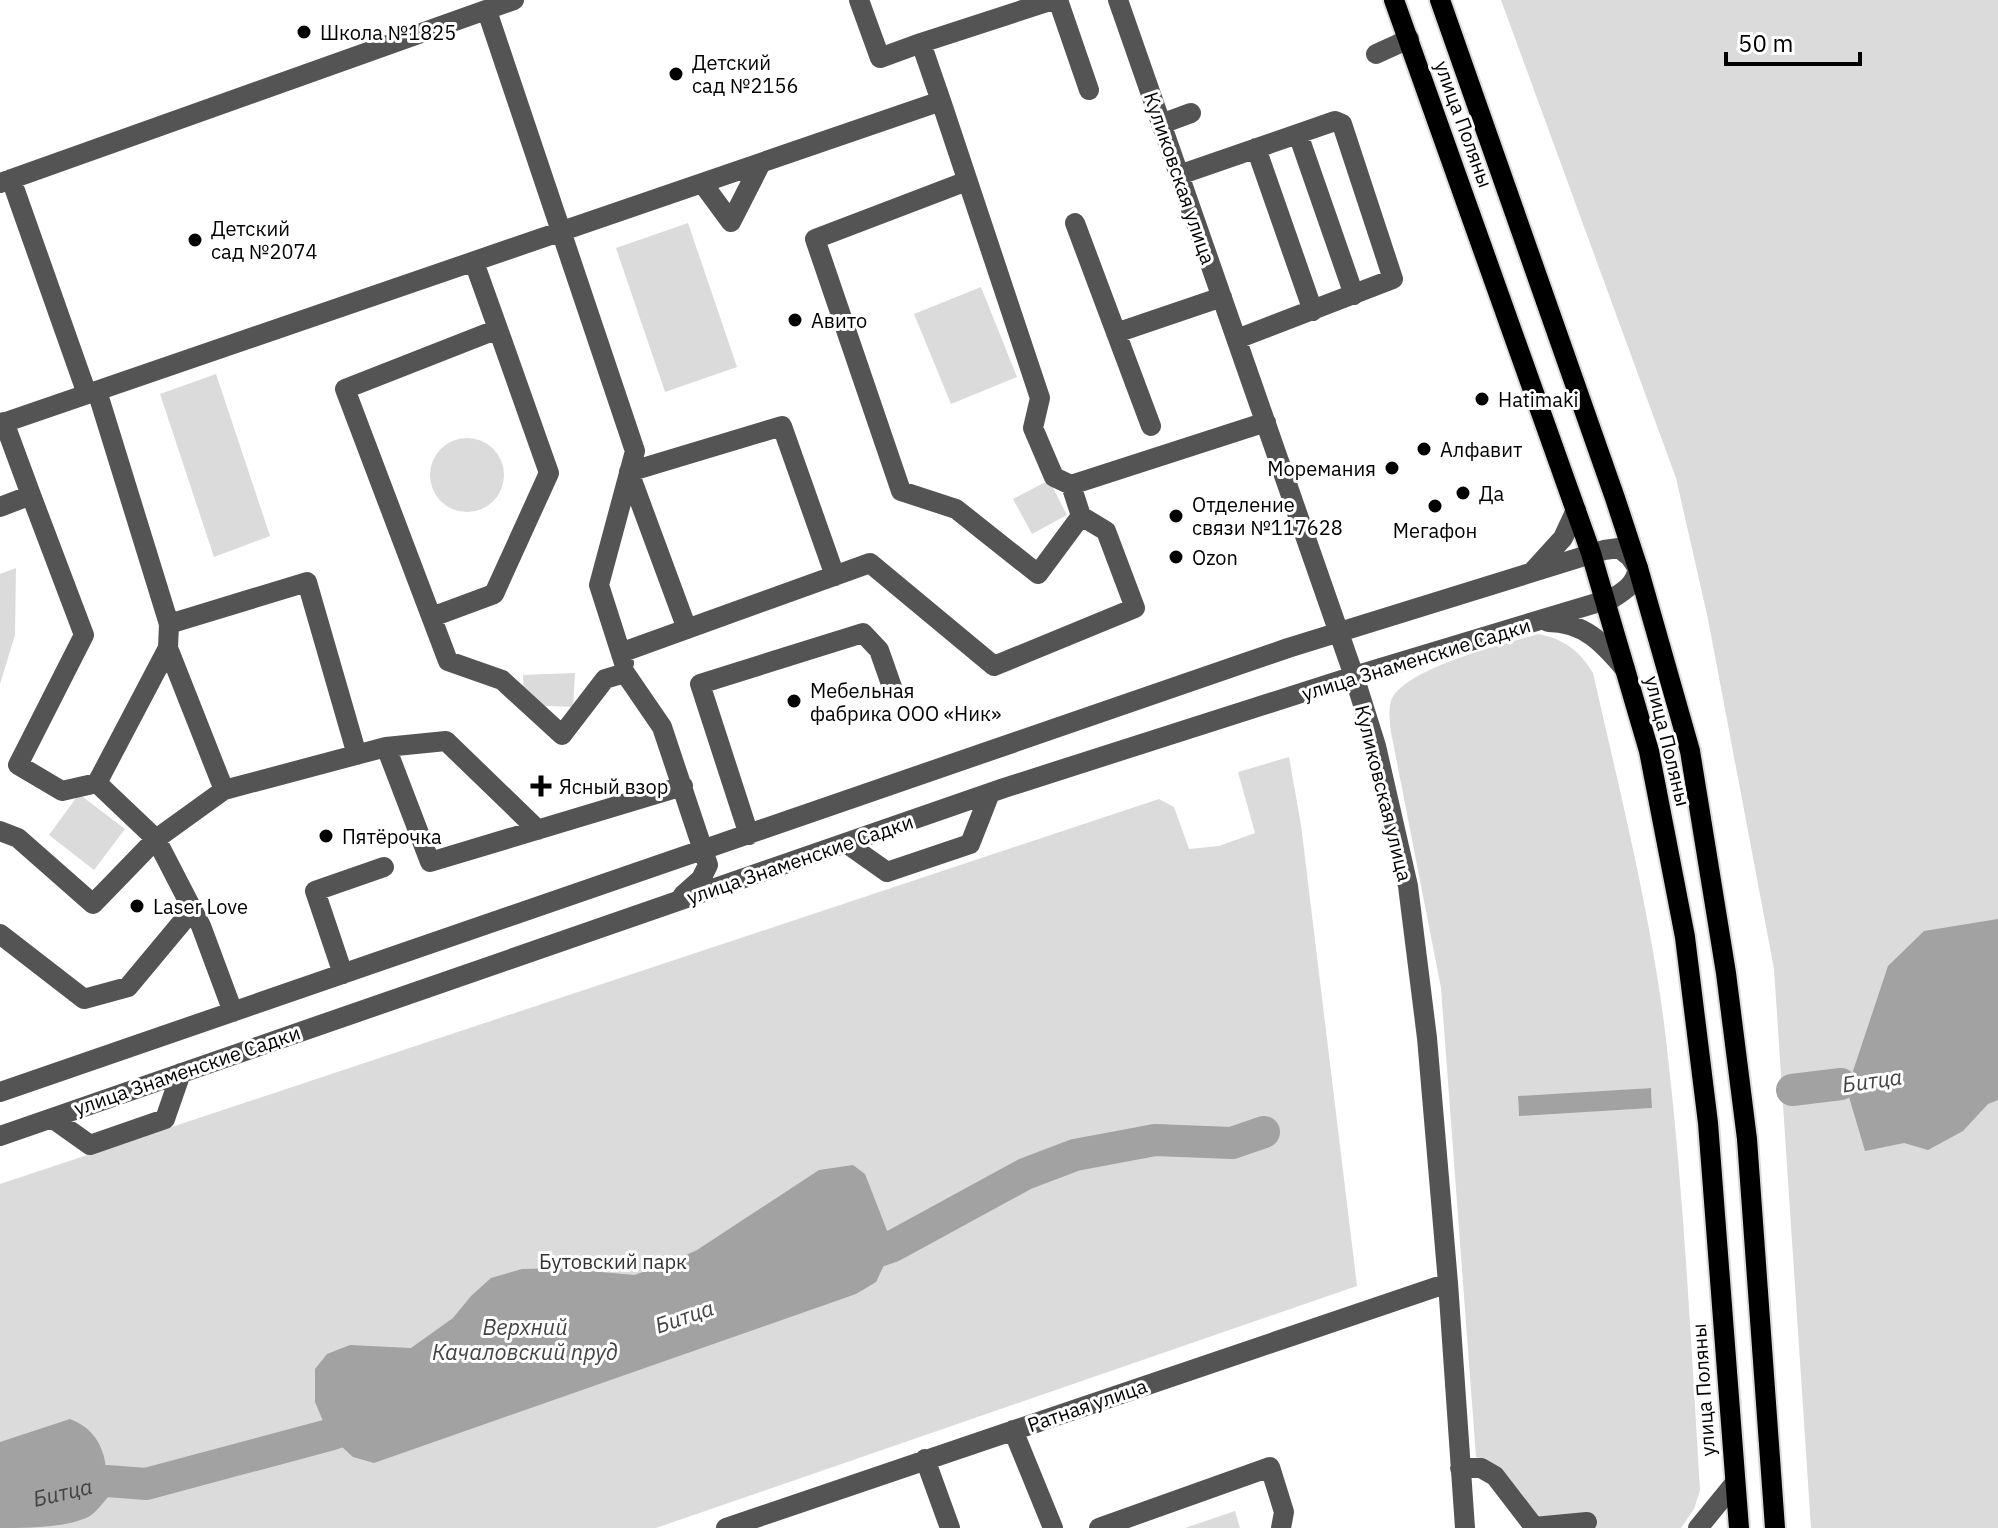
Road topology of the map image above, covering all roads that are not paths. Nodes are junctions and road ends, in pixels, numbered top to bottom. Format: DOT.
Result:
graph roads {
  1 [pos="514,0"];
  2 [pos="859,0"];
  3 [pos="1055,0"];
  4 [pos="1118,0"];
  5 [pos="1394,0"];
  6 [pos="1440,0"];
  7 [pos="996,9"];
  8 [pos="487,11"];
  9 [pos="1409,39"];
  10 [pos="921,43"];
  11 [pos="1376,54"];
  12 [pos="1089,90"];
  13 [pos="941,101"];
  14 [pos="1191,113"];
  15 [pos="1161,124"];
  16 [pos="1298,134"];
  17 [pos="1256,148"];
  18 [pos="761,163"];
  19 [pos="1179,175"];
  20 [pos="5,181"];
  21 [pos="967,181"];
  22 [pos="703,184"];
  23 [pos="1075,223"];
  24 [pos="562,233"];
  25 [pos="474,262"];
  26 [pos="1354,295"];
  27 [pos="1222,297"];
  28 [pos="1313,311"];
  29 [pos="498,329"];
  30 [pos="1116,333"];
  31 [pos="1237,339"];
  32 [pos="92,392"];
  33 [pos="1266,422"];
  34 [pos="2,423"];
  35 [pos="1151,426"];
  36 [pos="629,472"];
  37 [pos="1071,485"];
  38 [pos="31,495"];
  39 [pos="0,507"];
  40 [pos="1576,510"];
  41 [pos="1081,516"];
  42 [pos="1591,553"];
  43 [pos="1638,568"];
  44 [pos="1530,574"];
  45 [pos="835,576"];
  46 [pos="1605,601"];
  47 [pos="432,617"];
  48 [pos="1536,621"];
  49 [pos="169,624"];
  50 [pos="687,629"];
  51 [pos="1339,632"];
  52 [pos="168,648"];
  53 [pos="624,662"];
  54 [pos="1625,669"];
  55 [pos="1354,676"];
  56 [pos="892,687"];
  57 [pos="386,747"];
  58 [pos="357,755"];
  59 [pos="97,783"];
  60 [pos="683,786"];
  61 [pos="224,790"];
  62 [pos="990,793"];
  63 [pos="538,830"];
  64 [pos="0,831"];
  65 [pos="749,835"];
  66 [pos="156,839"];
  67 [pos="846,843"];
  68 [pos="704,850"];
  69 [pos="384,867"];
  70 [pos="670,904"];
  71 [pos="193,909"];
  72 [pos="0,934"];
  73 [pos="343,974"];
  74 [pos="233,1012"];
  75 [pos="181,1073"];
  76 [pos="0,1092"];
  77 [pos="52,1118"];
  78 [pos="0,1136"];
  79 [pos="1448,1283"];
  80 [pos="1013,1430"];
  81 [pos="925,1459"];
  82 [pos="1460,1468"];
  83 [pos="1734,1484"];
  84 [pos="1587,1522"];
  85 [pos="726,1528"];
  86 [pos="950,1528"];
  87 [pos="1053,1528"];
  88 [pos="1099,1528"];
  89 [pos="1281,1528"];
  90 [pos="1465,1528"];
  91 [pos="1534,1528"];
  92 [pos="1698,1528"];
  93 [pos="1736,1528"];
  94 [pos="1775,1528"];
  1 -- 8 [label="street"];
  2 -- 10 [label="street"];
  3 -- 7 [label="street"];
  3 -- 12 [label="street"];
  4 -- 15 [label="street, Куликовская улица"];
  5 -- 9 [label="main road, улица Поляны"];
  6 -- 43 [label="main road, улица Поляны"];
  7 -- 10 [label="street"];
  8 -- 20 [label="street"];
  8 -- 24 [label="street"];
  9 -- 11 [label="street"];
  9 -- 40 [label="main road, улица Поляны"];
  10 -- 13 [label="street"];
  13 -- 18 [label="street"];
  13 -- 21 [label="street"];
  14 -- 15 [label="street"];
  15 -- 19 [label="street, Куликовская улица"];
  16 -- 17 [label="street"];
  16 -- 26 [label="street"];
  16 -- 26 [label="street"];
  17 -- 19 [label="street"];
  17 -- 28 [label="street"];
  18 -- 22 [label="street"];
  18 -- 22 [label="street"];
  19 -- 27 [label="street, Куликовская улица"];
  20 -- 32 [label="street"];
  21 -- 37 [label="street"];
  21 -- 41 [label="street"];
  22 -- 24 [label="street"];
  23 -- 30 [label="street"];
  24 -- 25 [label="street"];
  24 -- 36 [label="street"];
  25 -- 29 [label="street"];
  25 -- 32 [label="street"];
  26 -- 28 [label="street"];
  27 -- 30 [label="street"];
  27 -- 31 [label="street, Куликовская улица"];
  28 -- 31 [label="street"];
  29 -- 47 [label="street"];
  29 -- 47 [label="street"];
  30 -- 35 [label="street"];
  31 -- 33 [label="street, Куликовская улица"];
  32 -- 34 [label="street"];
  32 -- 49 [label="street"];
  33 -- 37 [label="street"];
  33 -- 51 [label="street, Куликовская улица"];
  34 -- 38 [label="street"];
  36 -- 45 [label="street"];
  36 -- 50 [label="street"];
  36 -- 53 [label="street"];
  37 -- 41 [label="street"];
  38 -- 39 [label="street"];
  38 -- 59 [label="street"];
  40 -- 42 [label="main road, улица Поляны"];
  40 -- 44 [label="street"];
  41 -- 45 [label="street"];
  42 -- 43 [label="street"];
  42 -- 44 [label="street, улица Знаменские Садки"];
  42 -- 46 [label="main road, улица Поляны"];
  43 -- 46 [label="street"];
  43 -- 94 [label="main road, улица Поляны"];
  44 -- 51 [label="street, улица Знаменские Садки"];
  45 -- 50 [label="street"];
  46 -- 48 [label="street, улица Знаменские Садки"];
  46 -- 54 [label="main road, улица Поляны"];
  47 -- 53 [label="street"];
  48 -- 54 [label="street"];
  48 -- 55 [label="street, улица Знаменские Садки"];
  49 -- 52 [label="street"];
  49 -- 58 [label="street"];
  50 -- 53 [label="street"];
  51 -- 55 [label="street, Куликовская улица"];
  51 -- 65 [label="street, улица Знаменские Садки"];
  52 -- 59 [label="street"];
  52 -- 61 [label="street"];
  53 -- 60 [label="street"];
  54 -- 83 [label="main road, улица Поляны"];
  55 -- 62 [label="street, улица Знаменские Садки"];
  55 -- 79 [label="street, Куликовская улица"];
  56 -- 65 [label="street"];
  57 -- 58 [label="street"];
  57 -- 63 [label="street"];
  57 -- 63 [label="street"];
  58 -- 61 [label="street"];
  59 -- 66 [label="street"];
  60 -- 63 [label="street"];
  60 -- 68 [label="street"];
  61 -- 66 [label="street"];
  62 -- 67 [label="street, улица Знаменские Садки"];
  62 -- 67 [label="street"];
  64 -- 66 [label="street"];
  65 -- 68 [label="street, улица Знаменские Садки"];
  66 -- 71 [label="street"];
  67 -- 70 [label="street, улица Знаменские Садки"];
  68 -- 70 [label="street"];
  68 -- 73 [label="street, улица Знаменские Садки"];
  69 -- 73 [label="street"];
  70 -- 75 [label="street, улица Знаменские Садки"];
  71 -- 72 [label="street"];
  71 -- 74 [label="street"];
  73 -- 74 [label="street, улица Знаменские Садки"];
  74 -- 76 [label="street, улица Знаменские Садки"];
  75 -- 77 [label="street, улица Знаменские Садки"];
  75 -- 77 [label="street"];
  77 -- 78 [label="street, улица Знаменские Садки"];
  79 -- 80 [label="street, Ратная улица"];
  79 -- 82 [label="street, Куликовская улица"];
  80 -- 81 [label="street, Ратная улица"];
  80 -- 87 [label="street"];
  81 -- 85 [label="street, Ратная улица"];
  81 -- 86 [label="street"];
  82 -- 90 [label="street, Куликовская улица"];
  82 -- 91 [label="street"];
  83 -- 92 [label="street"];
  83 -- 93 [label="main road, улица Поляны"];
  84 -- 91 [label="street"];
  88 -- 89 [label="street"];
}
